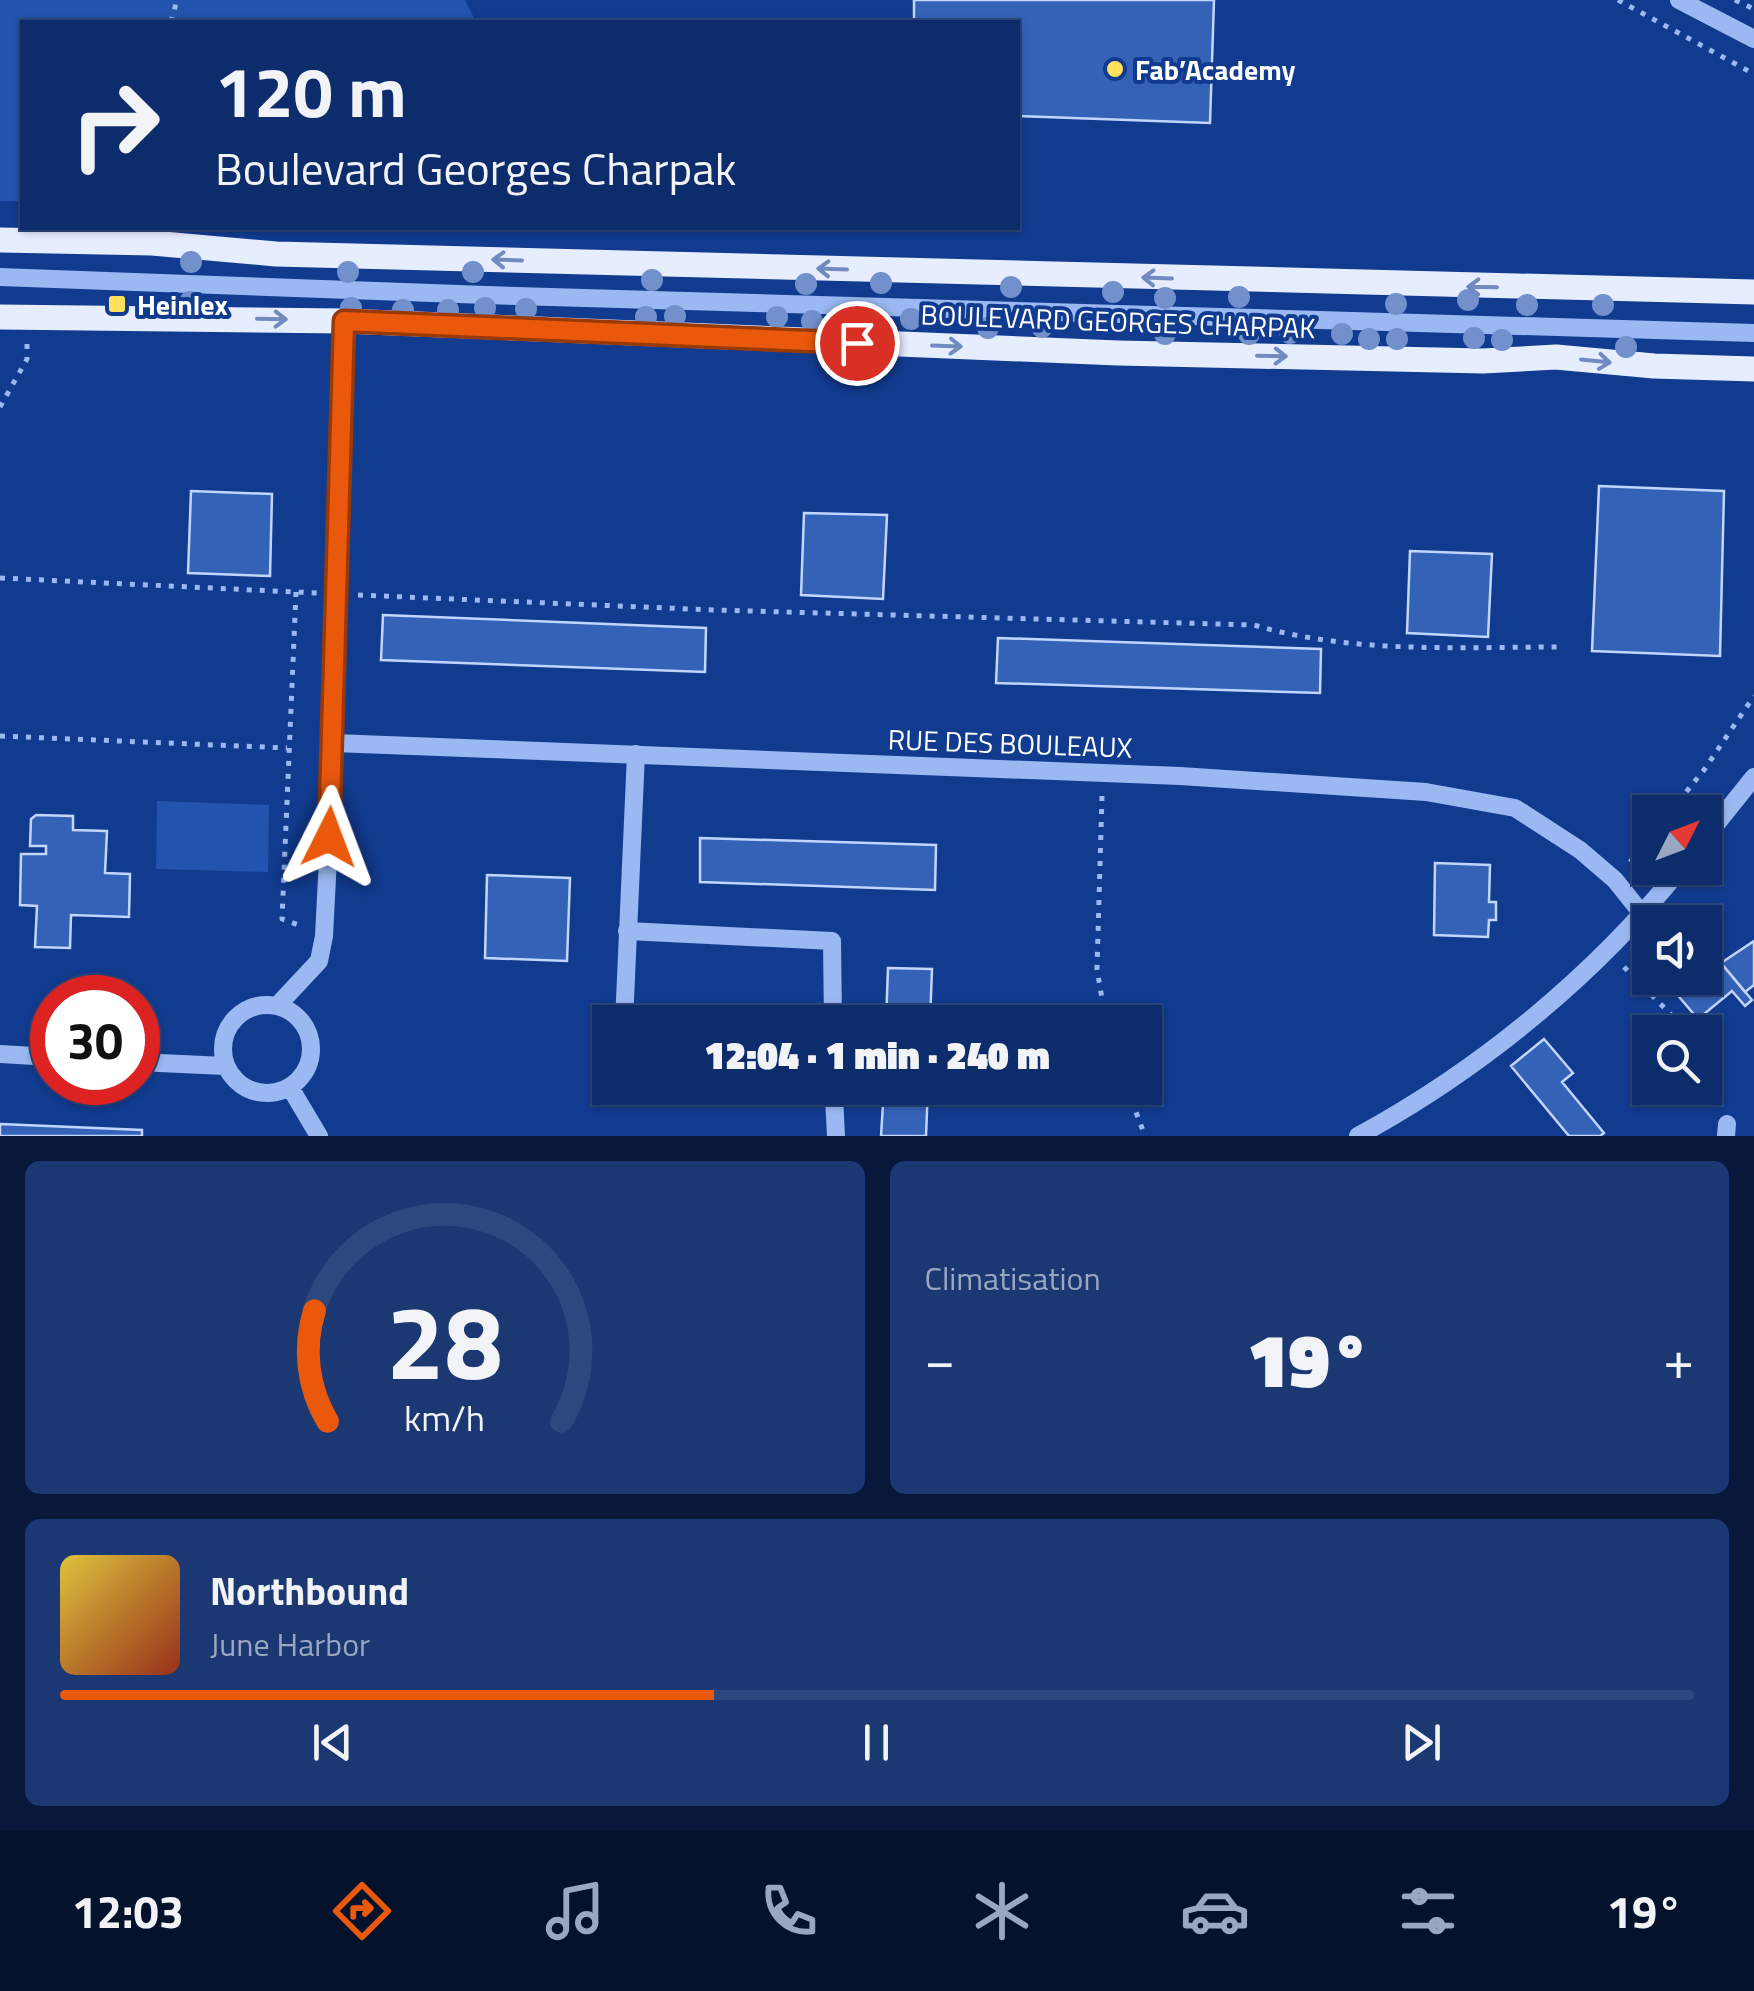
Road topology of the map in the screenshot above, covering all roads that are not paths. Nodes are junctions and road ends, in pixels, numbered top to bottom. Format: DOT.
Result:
graph roads {
  1 [pos="1679,0"];
  2 [pos="1754,39"];
  3 [pos="0,240"];
  4 [pos="0,277"];
  5 [pos="1754,292"];
  6 [pos="0,317"];
  7 [pos="344,321"];
  8 [pos="1754,332"];
  9 [pos="1754,369"];
  10 [pos="334,743"];
  11 [pos="636,754"];
  12 [pos="1754,777"];
  13 [pos="1722,817"];
  14 [pos="1667,885"];
  15 [pos="1635,905"];
  16 [pos="1651,905"];
  17 [pos="1632,927"];
  18 [pos="627,931"];
  19 [pos="625,1005"];
  20 [pos="833,1005"];
  21 [pos="276,1006"];
  22 [pos="0,1054"];
  23 [pos="30,1056"];
  24 [pos="160,1063"];
  25 [pos="226,1066"];
  26 [pos="292,1089"];
  27 [pos="835,1105"];
  28 [pos="320,1136"];
  29 [pos="836,1136"];
  30 [pos="1358,1136"];
  1 -- 2 [label="street"];
  5 -- 3 [label="main road, BOULEVARD GEORGES CHARPAK, one-way"];
  4 -- 8 [label="street"];
  6 -- 7 [label="main road, BOULEVARD GEORGES CHARPAK, one-way"];
  7 -- 9 [label="main road, BOULEVARD GEORGES CHARPAK, one-way"];
  7 -- 10 [label="street"];
  10 -- 11 [label="street, RUE DES BOULEAUX"];
  10 -- 21 [label="street"];
  11 -- 15 [label="street, RUE DES BOULEAUX"];
  11 -- 18 [label="street"];
  12 -- 13 [label="street"];
  14 -- 16 [label="street"];
  17 -- 30 [label="street"];
  18 -- 19 [label="street"];
  18 -- 20 [label="street"];
  21 -- 25 [label="street"];
  21 -- 26 [label="street"];
  22 -- 23 [label="street"];
  24 -- 25 [label="street"];
  25 -- 26 [label="street"];
  26 -- 28 [label="street"];
  27 -- 29 [label="street"];
}
